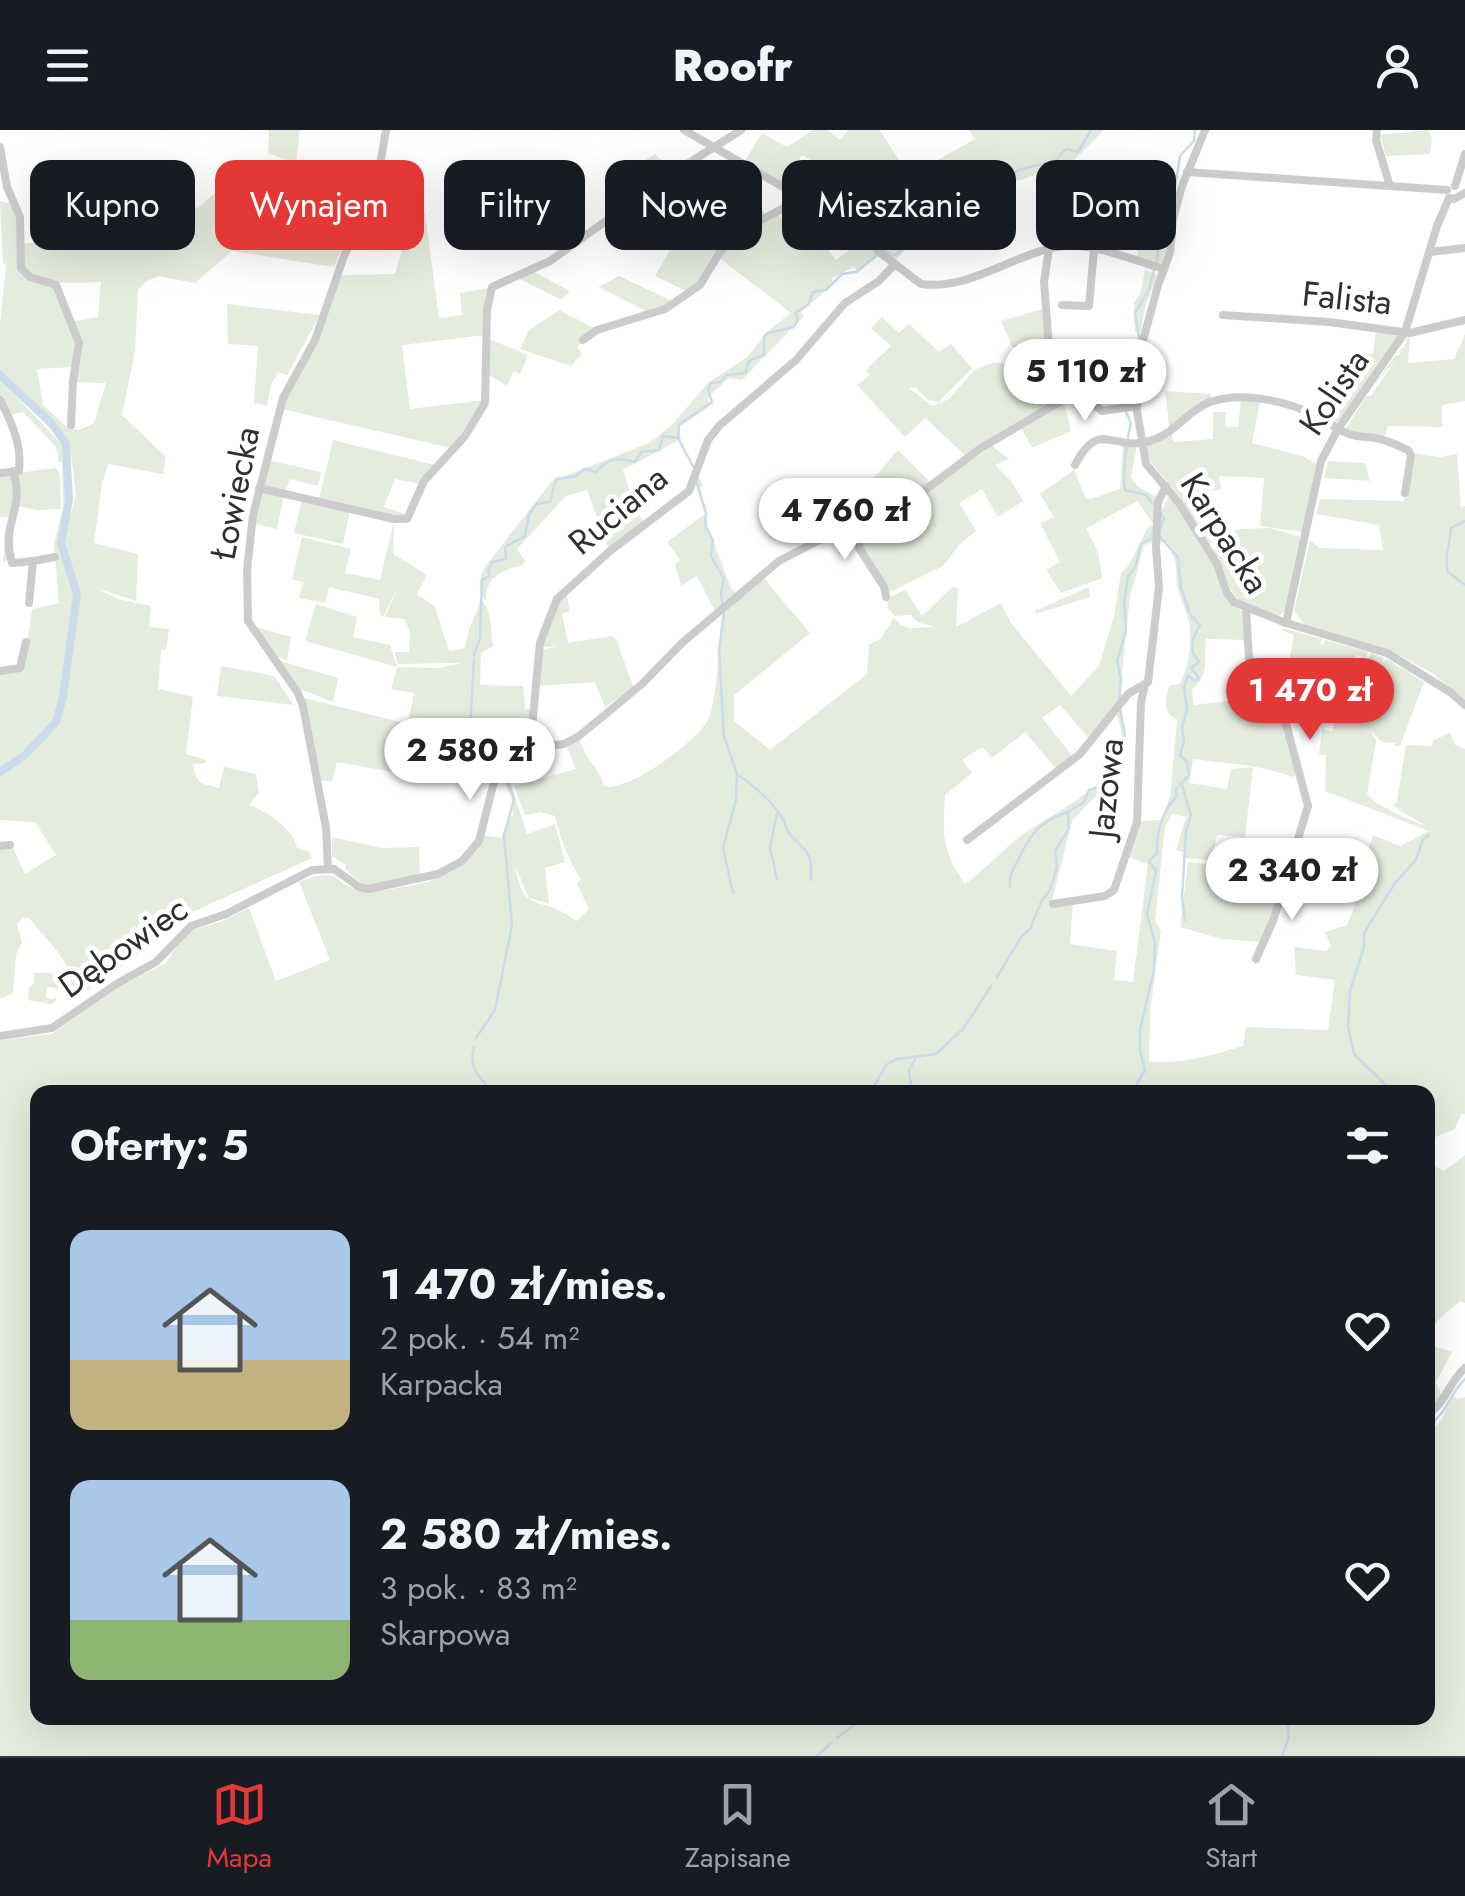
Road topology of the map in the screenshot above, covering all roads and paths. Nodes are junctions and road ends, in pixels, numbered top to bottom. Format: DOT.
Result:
graph roads {
  1 [pos="386,130"];
  2 [pos="684,130"];
  3 [pos="742,130"];
  4 [pos="1205,130"];
  5 [pos="1377,130"];
  6 [pos="0,147"];
  7 [pos="712,149"];
  8 [pos="1465,154"];
  9 [pos="1187,172"];
  10 [pos="1390,186"];
  11 [pos="782,187"];
  12 [pos="1455,192"];
  13 [pos="782,209"];
  14 [pos="1465,248"];
  15 [pos="879,250"];
  16 [pos="1046,250"];
  17 [pos="1049,250"];
  18 [pos="1094,250"];
  19 [pos="1429,252"];
  20 [pos="894,265"];
  21 [pos="1158,267"];
  22 [pos="1062,305"];
  23 [pos="1223,315"];
  24 [pos="1465,320"];
  25 [pos="1405,332"];
  26 [pos="583,340"];
  27 [pos="1018,364"];
  28 [pos="0,400"];
  29 [pos="1130,407"];
  30 [pos="71,425"];
  31 [pos="1338,429"];
  32 [pos="1141,443"];
  33 [pos="1076,465"];
  34 [pos="16,471"];
  35 [pos="0,473"];
  36 [pos="1166,486"];
  37 [pos="259,488"];
  38 [pos="1405,493"];
  39 [pos="862,522"];
  40 [pos="55,557"];
  41 [pos="33,562"];
  42 [pos="886,597"];
  43 [pos="29,602"];
  44 [pos="1246,609"];
  45 [pos="1286,622"];
  46 [pos="26,642"];
  47 [pos="0,670"];
  48 [pos="1145,685"];
  49 [pos="1465,705"];
  50 [pos="530,748"];
  51 [pos="966,840"];
  52 [pos="328,868"];
  53 [pos="1053,904"];
  54 [pos="1256,960"];
  55 [pos="0,1036"];
  56 [pos="1465,1368"];
  57 [pos="1435,1409"];
  1 -- 37 [label="street, Łowiecka"];
  2 -- 7 [label="street"];
  3 -- 7 [label="street"];
  4 -- 9 [label="street, Karpacka"];
  5 -- 10 [label="street"];
  6 -- 30 [label="street"];
  7 -- 11 [label="street"];
  7 -- 37 [label="street"];
  8 -- 12 [label="street, Kolista"];
  9 -- 10 [label="street"];
  9 -- 21 [label="street, Karpacka"];
  10 -- 12 [label="street"];
  12 -- 19 [label="street, Kolista"];
  13 -- 26 [label="street"];
  14 -- 19 [label="street"];
  15 -- 20 [label="street"];
  16 -- 20 [label="street"];
  17 -- 27 [label="street"];
  18 -- 21 [label="street"];
  18 -- 22 [label="street"];
  19 -- 25 [label="street, Kolista"];
  20 -- 50 [label="street, Ruciana"];
  21 -- 29 [label="street, Karpacka"];
  23 -- 25 [label="street, Falista"];
  24 -- 25 [label="street, Falista"];
  25 -- 31 [label="street, Kolista"];
  28 -- 34 [label="street"];
  29 -- 32 [label="street, Karpacka"];
  29 -- 39 [label="street"];
  31 -- 32 [label="street"];
  31 -- 38 [label="street"];
  31 -- 45 [label="street, Kolista"];
  32 -- 33 [label="street"];
  32 -- 36 [label="street, Karpacka"];
  34 -- 35 [label="street"];
  34 -- 41 [label="street"];
  36 -- 44 [label="street, Karpacka"];
  36 -- 48 [label="street, Jazowa"];
  37 -- 52 [label="street, Łowiecka"];
  39 -- 42 [label="street"];
  39 -- 50 [label="street"];
  40 -- 41 [label="street"];
  41 -- 43 [label="street"];
  44 -- 45 [label="street"];
  44 -- 54 [label="street, Karpacka"];
  45 -- 49 [label="street"];
  46 -- 47 [label="street"];
  48 -- 51 [label="street, Jazowa"];
  48 -- 53 [label="street, Jazowa"];
  50 -- 52 [label="street"];
  52 -- 55 [label="street, Dębowiec"];
  56 -- 57 [label="street"];
}
